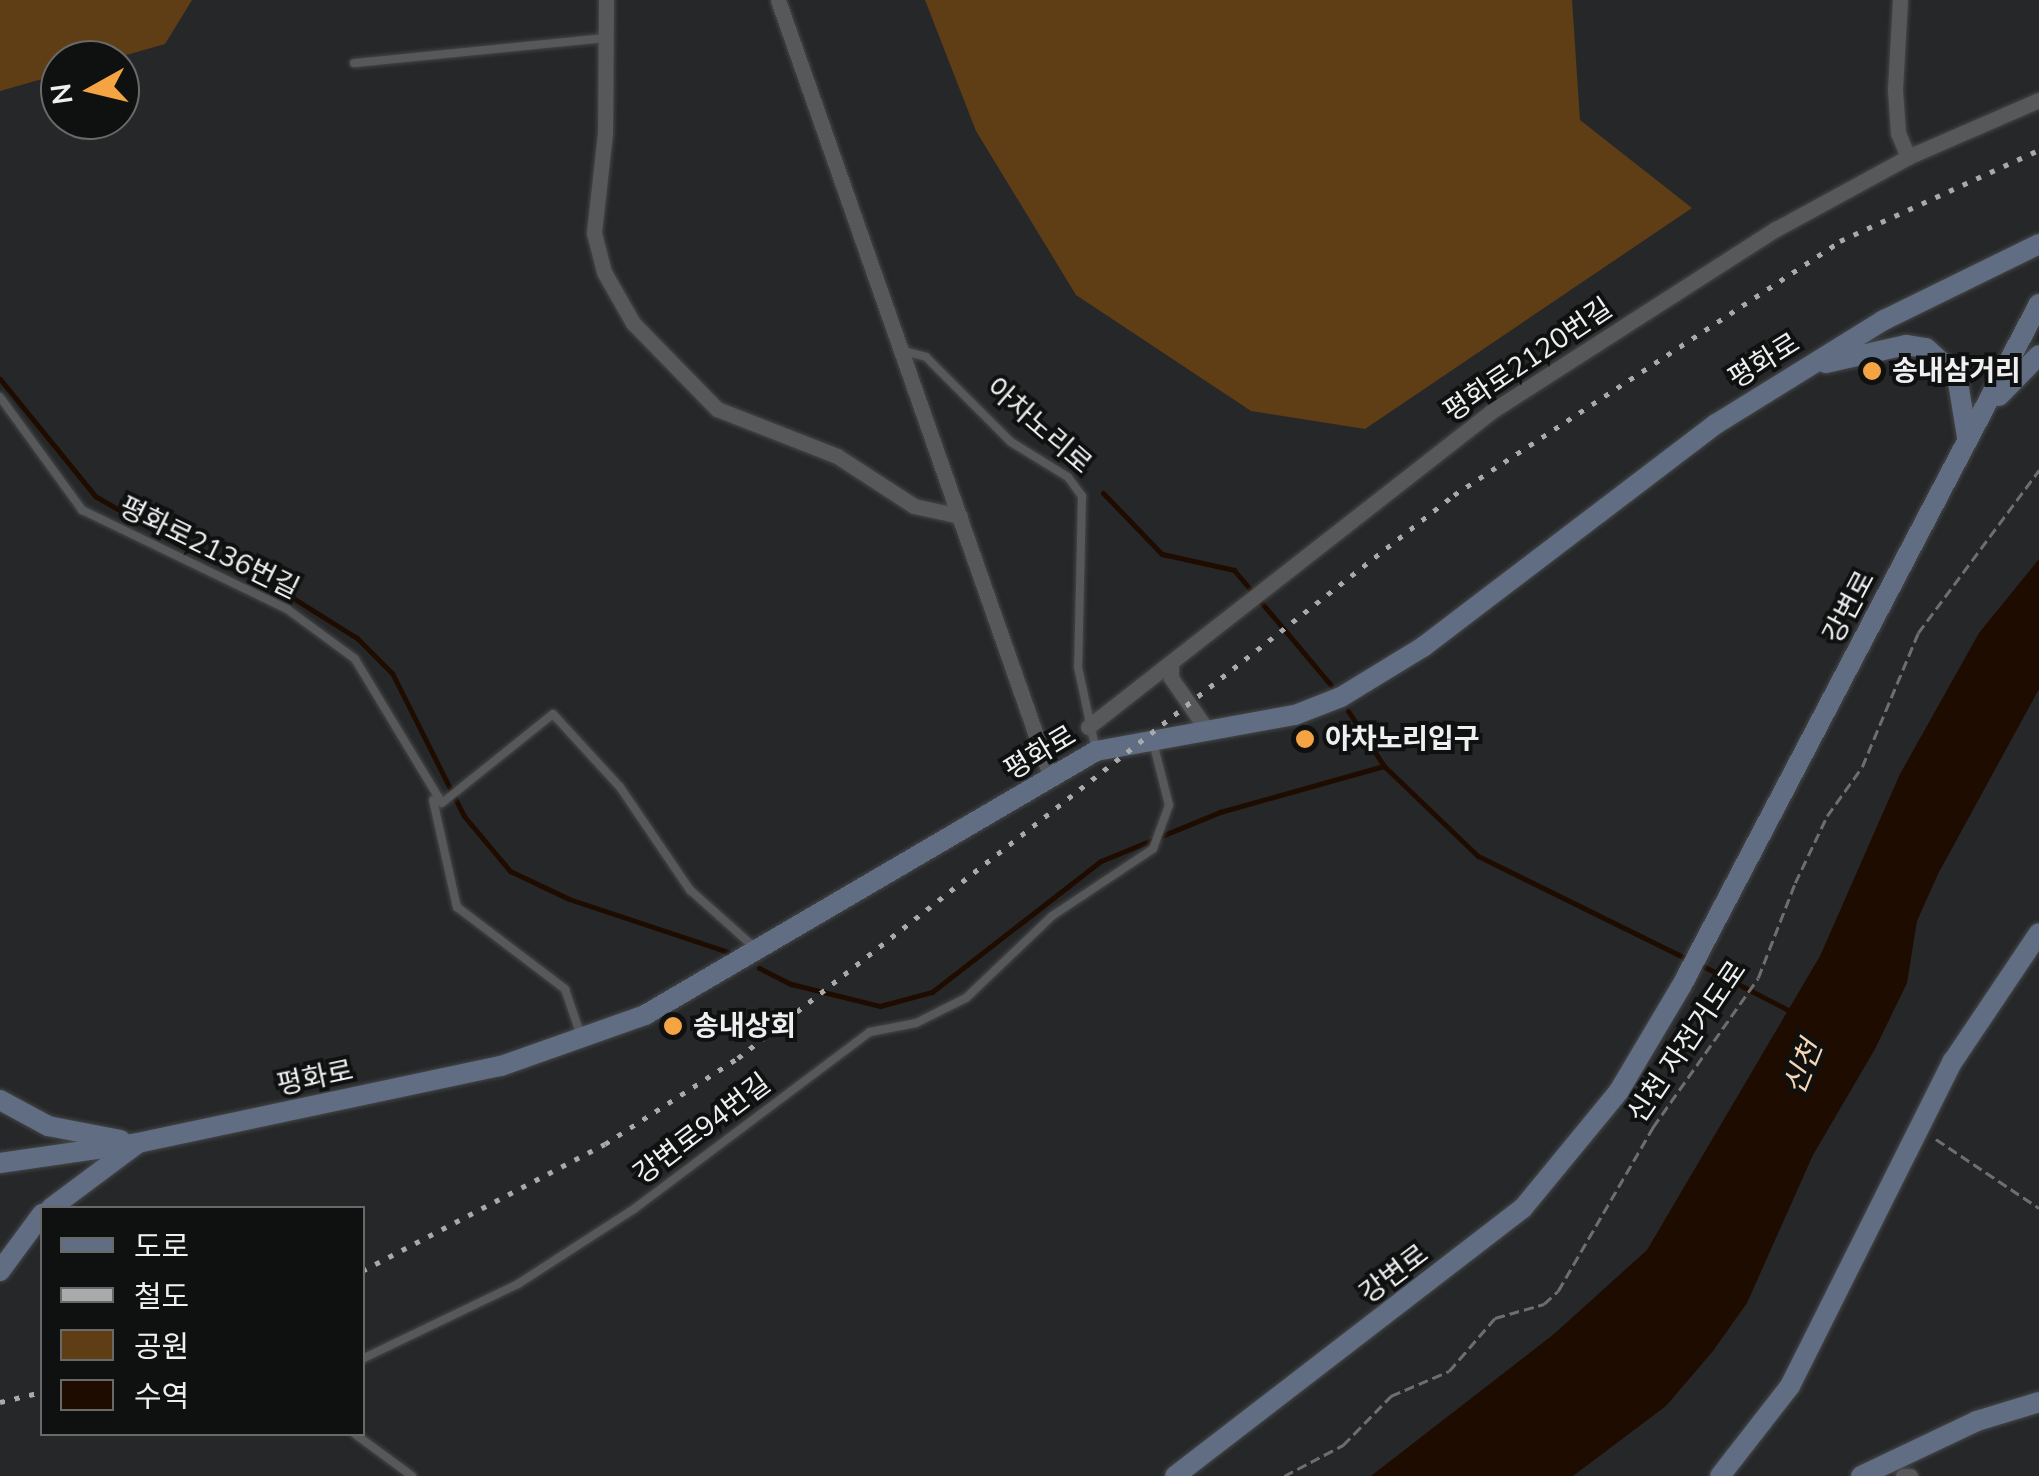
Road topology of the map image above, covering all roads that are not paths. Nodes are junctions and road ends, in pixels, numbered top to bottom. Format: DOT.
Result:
graph roads {
  1 [pos="606,0"];
  2 [pos="778,0"];
  3 [pos="1900,0"];
  4 [pos="604,38"];
  5 [pos="354,63"];
  6 [pos="2039,100"];
  7 [pos="1908,157"];
  8 [pos="2039,244"];
  9 [pos="2039,304"];
  10 [pos="902,350"];
  11 [pos="2039,355"];
  12 [pos="1800,370"];
  13 [pos="0,397"];
  14 [pos="1980,416"];
  15 [pos="1968,437"];
  16 [pos="960,516"];
  17 [pos="1171,663"];
  18 [pos="1088,727"];
  19 [pos="1205,727"];
  20 [pos="1152,736"];
  21 [pos="1096,751"];
  22 [pos="1051,778"];
  23 [pos="433,798"];
  24 [pos="2039,933"];
  25 [pos="759,951"];
  26 [pos="582,1040"];
  27 [pos="0,1100"];
  28 [pos="138,1144"];
  29 [pos="0,1163"];
  30 [pos="53,1206"];
  31 [pos="40,1217"];
  32 [pos="0,1271"];
  33 [pos="365,1358"];
  34 [pos="2039,1402"];
  35 [pos="358,1436"];
  36 [pos="412,1476"];
  37 [pos="1175,1476"];
  38 [pos="1720,1476"];
  39 [pos="1861,1476"];
  1 -- 4 [label="street"];
  2 -- 10 [label="street"];
  3 -- 7 [label="street"];
  4 -- 5 [label="lane"];
  4 -- 16 [label="street"];
  6 -- 7 [label="street, 평화로2120번길"];
  7 -- 17 [label="street, 평화로2120번길"];
  8 -- 12 [label="main road, 평화로"];
  9 -- 14 [label="main road, 강변로"];
  10 -- 16 [label="street"];
  10 -- 18 [label="lane, 아차노리로"];
  11 -- 14 [label="main road"];
  12 -- 15 [label="main road"];
  12 -- 19 [label="main road, 평화로"];
  13 -- 23 [label="lane, 평화로2136번길"];
  14 -- 15 [label="main road, 강변로"];
  15 -- 37 [label="main road, 강변로"];
  16 -- 22 [label="street"];
  17 -- 18 [label="street, 평화로2120번길"];
  17 -- 19 [label="street"];
  18 -- 21 [label="lane, 아차노리로"];
  19 -- 20 [label="main road, 평화로"];
  20 -- 21 [label="main road, 평화로"];
  20 -- 33 [label="lane, 강변로94번길"];
  21 -- 22 [label="main road, 평화로"];
  22 -- 25 [label="main road, 평화로"];
  23 -- 25 [label="lane"];
  23 -- 26 [label="lane, 평화로2136번길"];
  24 -- 38 [label="main road"];
  25 -- 26 [label="main road, 평화로"];
  26 -- 28 [label="main road, 평화로"];
  27 -- 28 [label="main road"];
  28 -- 29 [label="main road, 평화로"];
  28 -- 30 [label="main road"];
  31 -- 32 [label="main road"];
  34 -- 39 [label="main road"];
  35 -- 36 [label="lane"];
}
